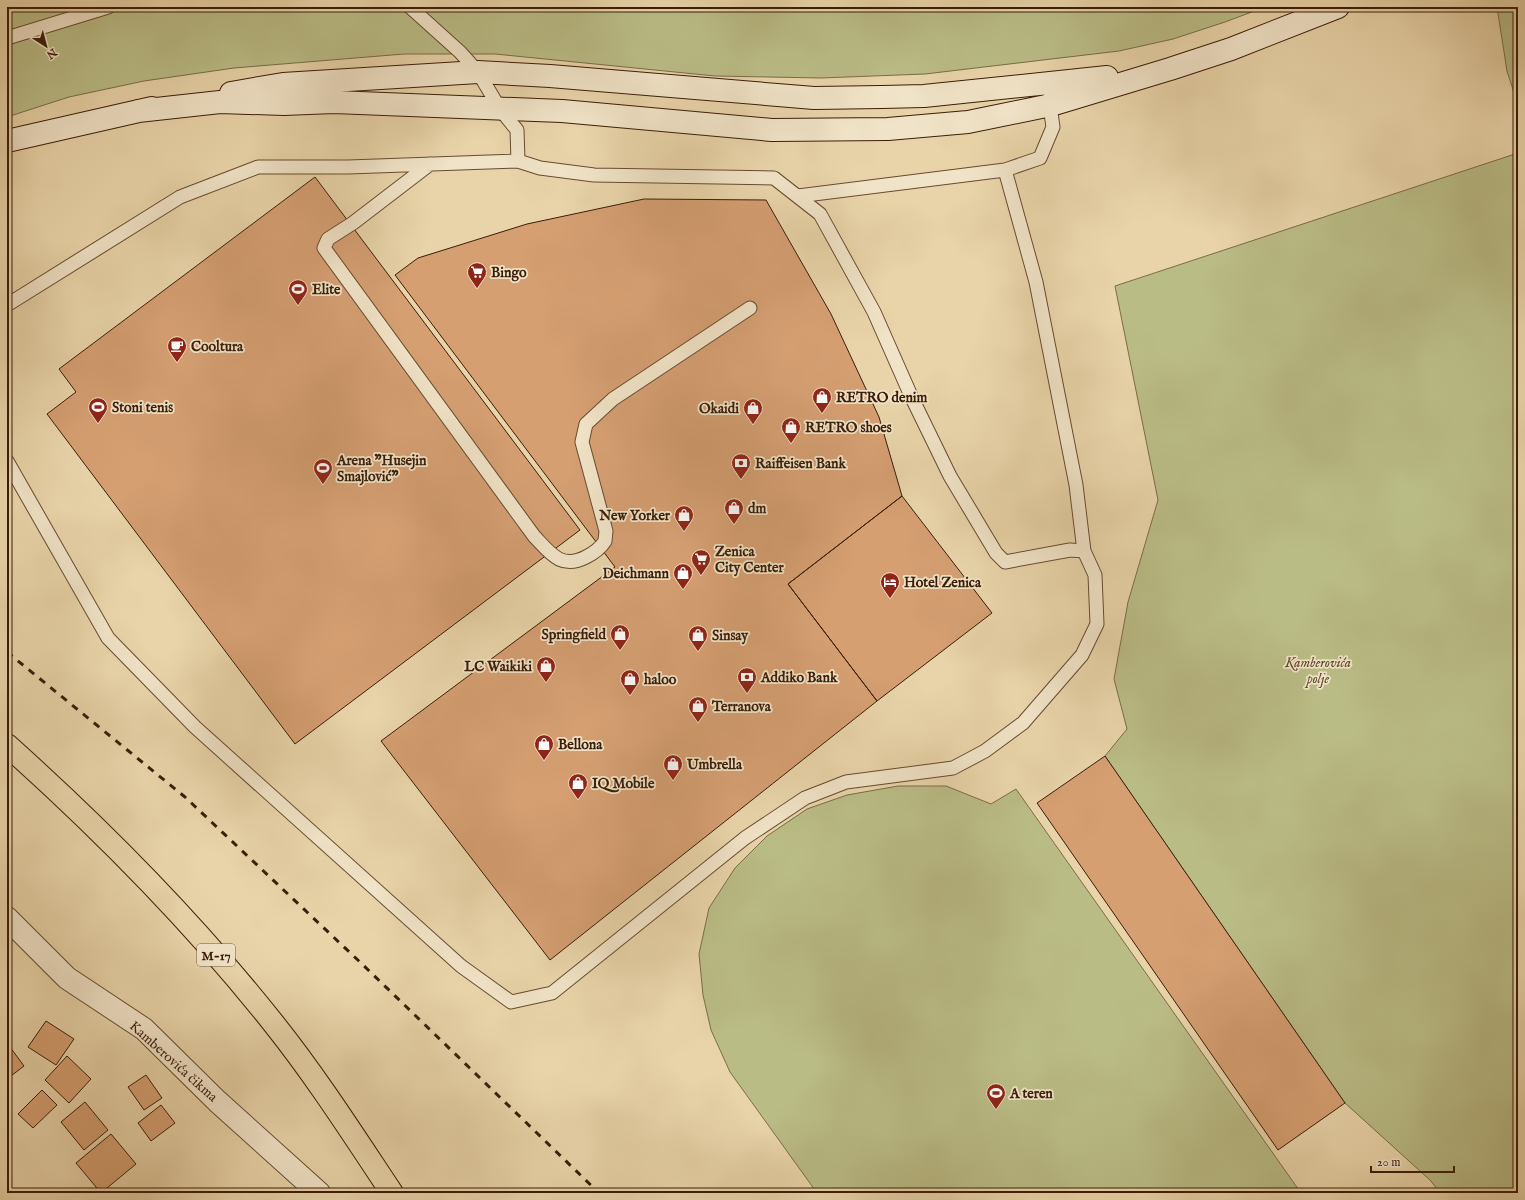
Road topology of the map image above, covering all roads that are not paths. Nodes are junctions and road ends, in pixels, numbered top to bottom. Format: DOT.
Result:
graph roads {
  1 [pos="108,7"];
  2 [pos="410,7"];
  3 [pos="1338,7"];
  4 [pos="7,38"];
  5 [pos="478,72"];
  6 [pos="1049,95"];
  7 [pos="500,109"];
  8 [pos="138,111"];
  9 [pos="7,141"];
  10 [pos="518,161"];
  11 [pos="430,164"];
  12 [pos="1005,170"];
  13 [pos="798,196"];
  14 [pos="7,305"];
  15 [pos="750,308"];
  16 [pos="7,461"];
  17 [pos="1084,551"];
  18 [pos="7,746"];
  19 [pos="7,918"];
  20 [pos="319,1193"];
  21 [pos="392,1193"];
  1 -- 4 [label="lane"];
  2 -- 5 [label="lane"];
  3 -- 6 [label="street"];
  5 -- 6 [label="street"];
  5 -- 7 [label="lane"];
  5 -- 8 [label="street"];
  6 -- 7 [label="street"];
  6 -- 12 [label="lane"];
  7 -- 8 [label="street"];
  7 -- 10 [label="lane"];
  8 -- 9 [label="street"];
  10 -- 11 [label="lane"];
  10 -- 13 [label="lane"];
  11 -- 14 [label="lane"];
  11 -- 15 [label="lane"];
  12 -- 13 [label="lane"];
  12 -- 17 [label="lane"];
  13 -- 17 [label="lane"];
  16 -- 17 [label="lane"];
  18 -- 21 [label="highway, M-17"];
  19 -- 20 [label="street, Kamberovića čikma"];
}
